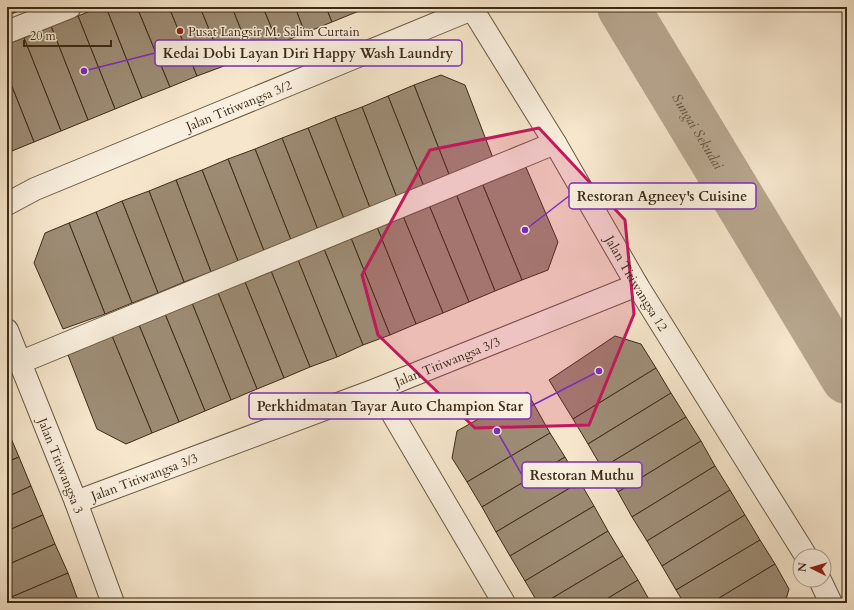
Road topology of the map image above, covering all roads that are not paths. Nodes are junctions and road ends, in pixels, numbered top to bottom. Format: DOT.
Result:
graph roads {
  1 [pos="70,7"];
  2 [pos="472,8"];
  3 [pos="7,32"];
  4 [pos="555,143"];
  5 [pos="7,204"];
  6 [pos="637,285"];
  7 [pos="7,330"];
  8 [pos="20,362"];
  9 [pos="378,389"];
  10 [pos="76,502"];
  11 [pos="801,548"];
  12 [pos="824,588"];
  13 [pos="113,603"];
  14 [pos="504,603"];
  15 [pos="831,603"];
  1 -- 3 [label="street"];
  2 -- 4 [label="street, Jalan Titiwangsa 12"];
  2 -- 5 [label="street, Jalan Titiwangsa 3/2"];
  4 -- 6 [label="street, Jalan Titiwangsa 12"];
  4 -- 8 [label="street"];
  6 -- 9 [label="street, Jalan Titiwangsa 3/3"];
  6 -- 11 [label="street, Jalan Titiwangsa 12"];
  7 -- 8 [label="street, Jalan Titiwangsa 3"];
  8 -- 10 [label="street, Jalan Titiwangsa 3"];
  9 -- 10 [label="street, Jalan Titiwangsa 3/3"];
  9 -- 14 [label="street"];
  10 -- 13 [label="street, Jalan Titiwangsa 3"];
  12 -- 15 [label="street"];
}
